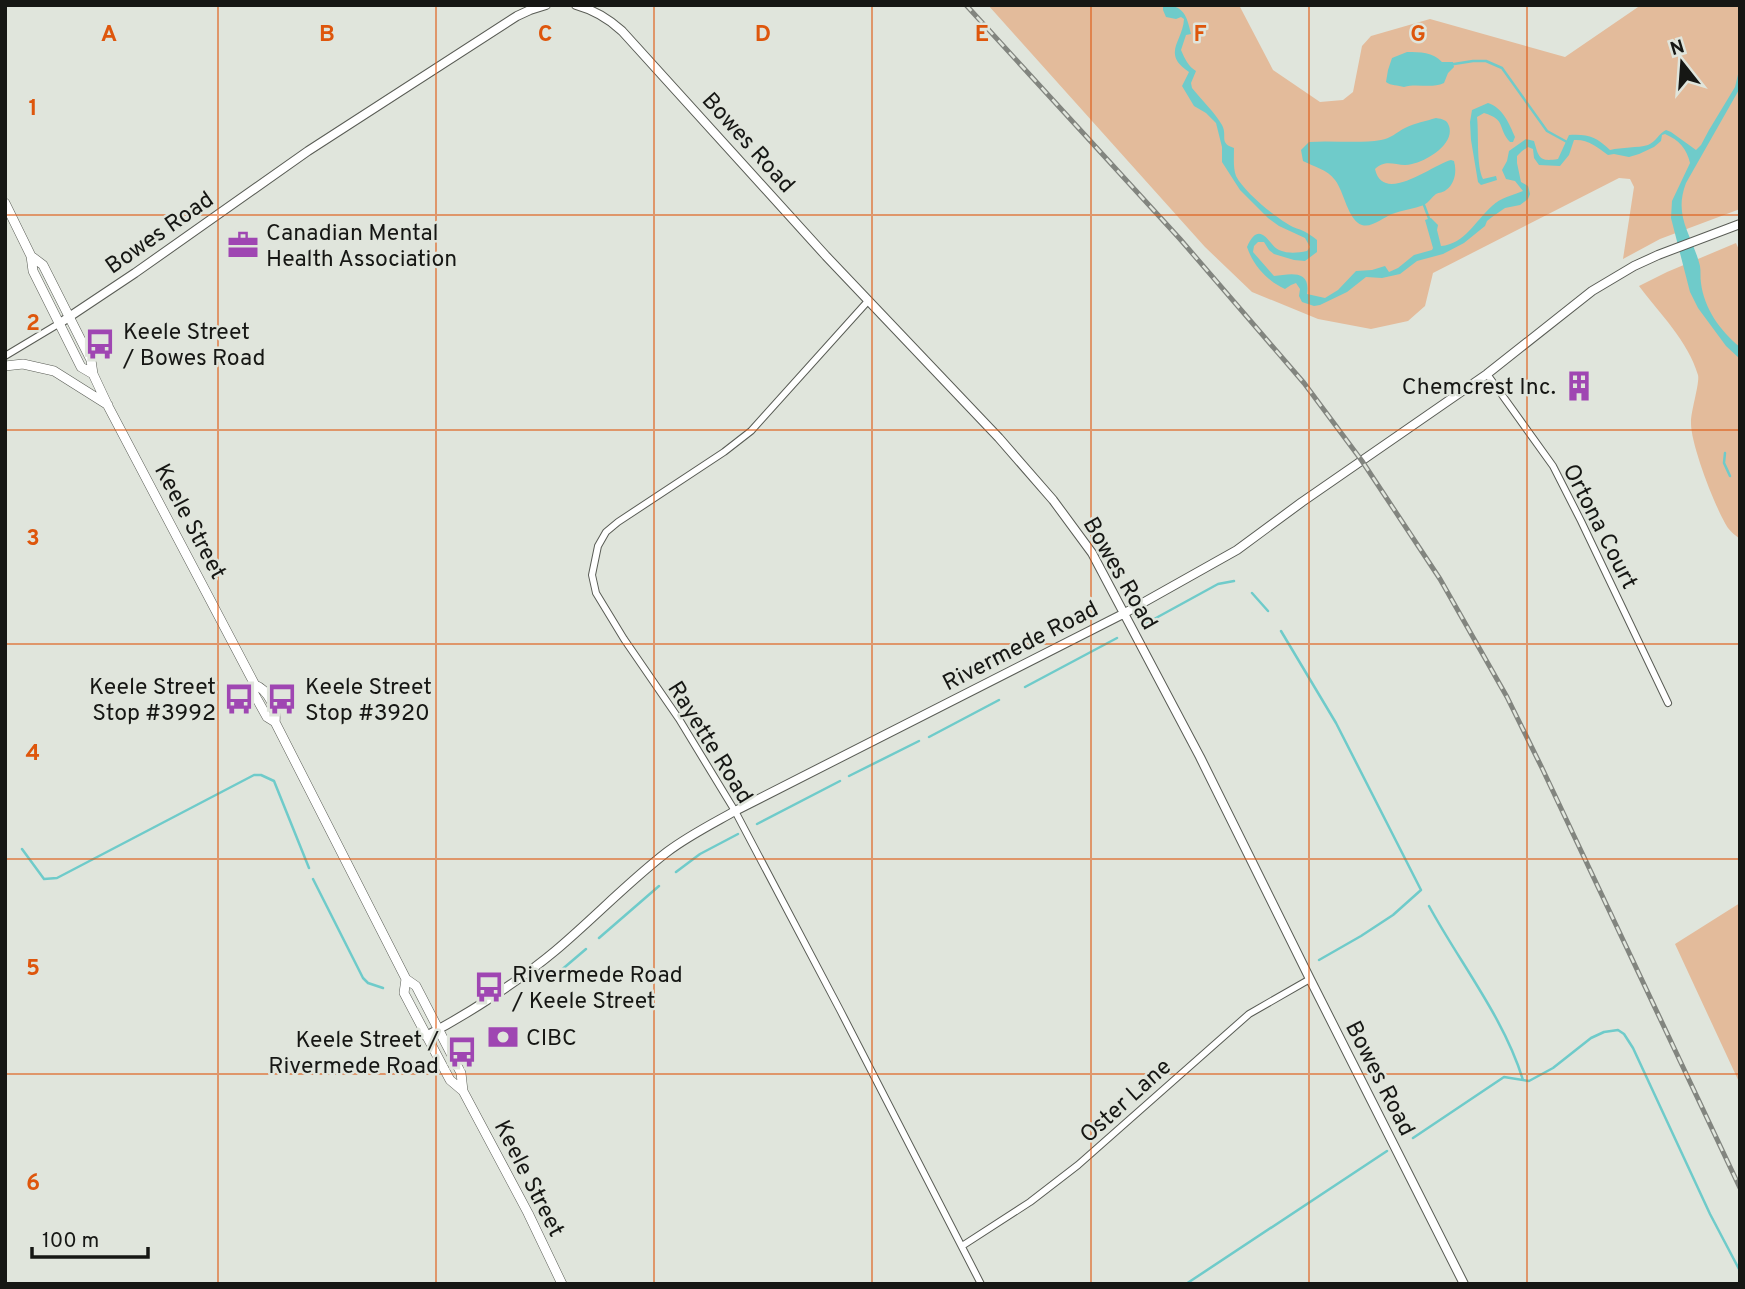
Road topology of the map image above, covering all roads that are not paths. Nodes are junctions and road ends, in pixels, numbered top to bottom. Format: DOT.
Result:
graph roads {
  1 [pos="546,5"];
  2 [pos="576,5"];
  3 [pos="5,203"];
  4 [pos="1740,224"];
  5 [pos="31,256"];
  6 [pos="868,301"];
  7 [pos="69,317"];
  8 [pos="60,323"];
  9 [pos="5,356"];
  10 [pos="5,366"];
  11 [pos="93,374"];
  12 [pos="1487,374"];
  13 [pos="108,406"];
  14 [pos="1123,614"];
  15 [pos="1668,703"];
  16 [pos="735,811"];
  17 [pos="406,978"];
  18 [pos="1310,979"];
  19 [pos="438,1030"];
  20 [pos="426,1035"];
  21 [pos="463,1091"];
  22 [pos="962,1246"];
  23 [pos="562,1284"];
  24 [pos="981,1284"];
  25 [pos="1464,1284"];
  1 -- 7 [label="street, Bowes Road"];
  2 -- 6 [label="street, Bowes Road"];
  3 -- 5 [label="main road, Keele Street"];
  4 -- 12 [label="street, Rivermede Road"];
  5 -- 7 [label="main road, Keele Street"];
  5 -- 8 [label="main road, Keele Street"];
  6 -- 14 [label="street, Bowes Road"];
  6 -- 16 [label="street, Rayette Road"];
  7 -- 8 [label="street, Bowes Road"];
  7 -- 11 [label="main road, Keele Street"];
  8 -- 9 [label="street, Bowes Road"];
  8 -- 11 [label="main road, Keele Street"];
  10 -- 13 [label="main road"];
  11 -- 13 [label="main road, Keele Street"];
  12 -- 14 [label="street, Rivermede Road"];
  12 -- 15 [label="street, Ortona Court"];
  13 -- 17 [label="main road, Keele Street"];
  14 -- 16 [label="street, Rivermede Road"];
  14 -- 18 [label="street, Bowes Road"];
  16 -- 19 [label="street, Rivermede Road"];
  16 -- 22 [label="street, Rayette Road"];
  17 -- 19 [label="main road, Keele Street"];
  17 -- 20 [label="main road, Keele Street"];
  18 -- 22 [label="street, Oster Lane"];
  18 -- 25 [label="street, Bowes Road"];
  19 -- 20 [label="street, Rivermede Road"];
  19 -- 21 [label="main road, Keele Street"];
  20 -- 21 [label="main road, Keele Street"];
  21 -- 23 [label="main road, Keele Street"];
  22 -- 24 [label="street, Rayette Road"];
}
